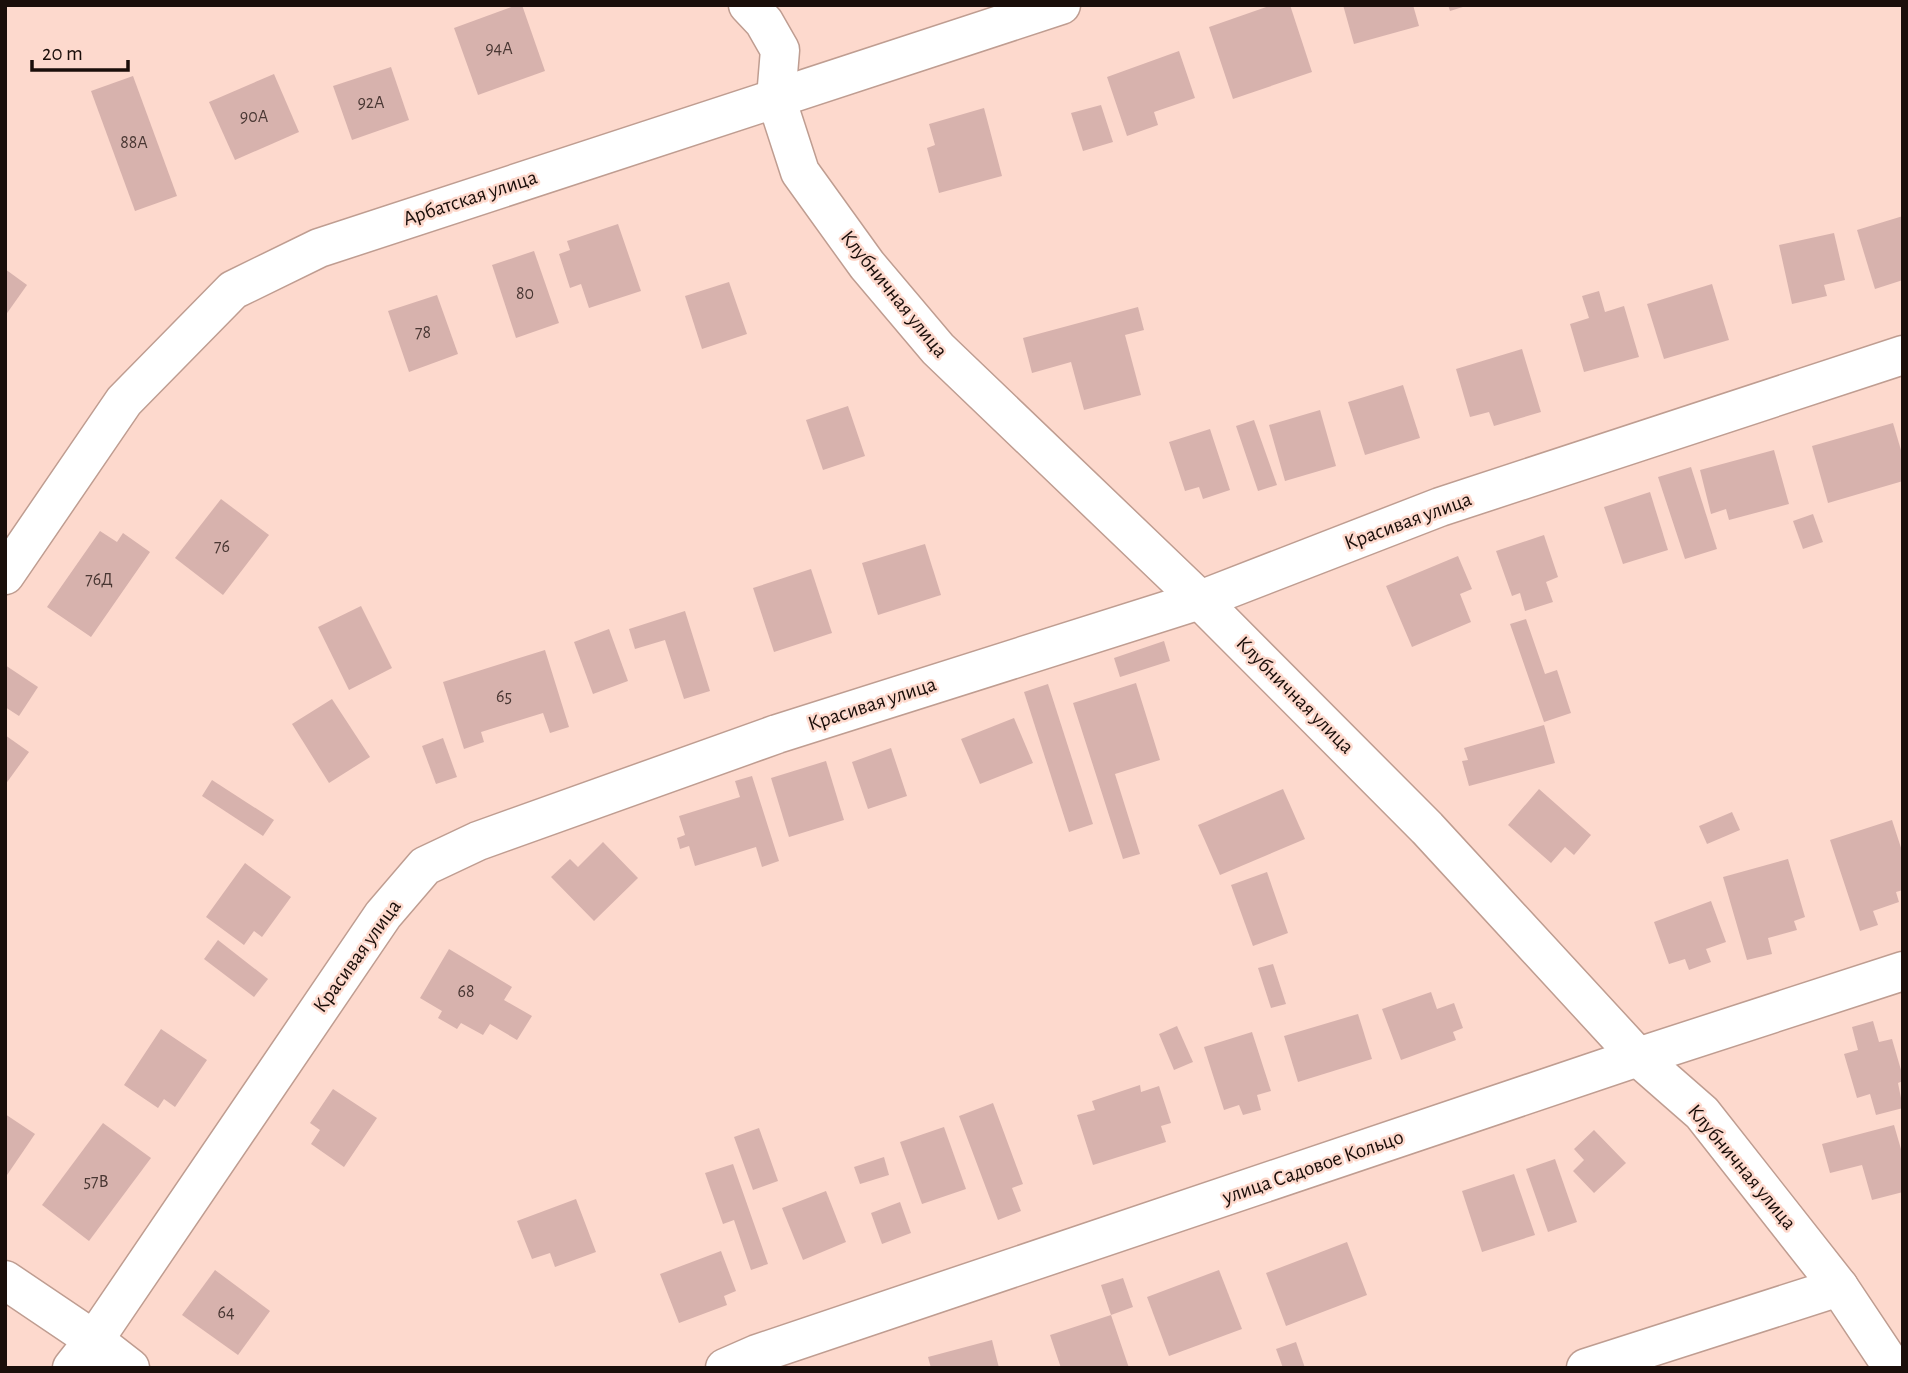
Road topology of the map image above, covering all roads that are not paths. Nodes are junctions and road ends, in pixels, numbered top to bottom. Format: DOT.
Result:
graph roads {
  1 [pos="748,5"];
  2 [pos="1061,5"];
  3 [pos="776,98"];
  4 [pos="1903,355"];
  5 [pos="5,575"];
  6 [pos="1200,600"];
  7 [pos="1903,971"];
  8 [pos="1638,1057"];
  9 [pos="5,1279"];
  10 [pos="1839,1287"];
  11 [pos="83,1354"];
  12 [pos="130,1368"];
  13 [pos="725,1368"];
  14 [pos="1586,1368"];
  15 [pos="1893,1368"];
  1 -- 3 [label="street, Клубничная улица"];
  2 -- 3 [label="street, Арбатская улица"];
  3 -- 5 [label="street, Арбатская улица"];
  3 -- 6 [label="street, Клубничная улица"];
  4 -- 6 [label="street, Красивая улица"];
  6 -- 8 [label="street, Клубничная улица"];
  6 -- 11 [label="street, Красивая улица"];
  7 -- 8 [label="street, улица Садовое Кольцо"];
  8 -- 10 [label="street, Клубничная улица"];
  8 -- 13 [label="street, улица Садовое Кольцо"];
  9 -- 11 [label="street"];
  10 -- 14 [label="street"];
  10 -- 15 [label="street, Клубничная улица"];
  11 -- 12 [label="street"];
}
